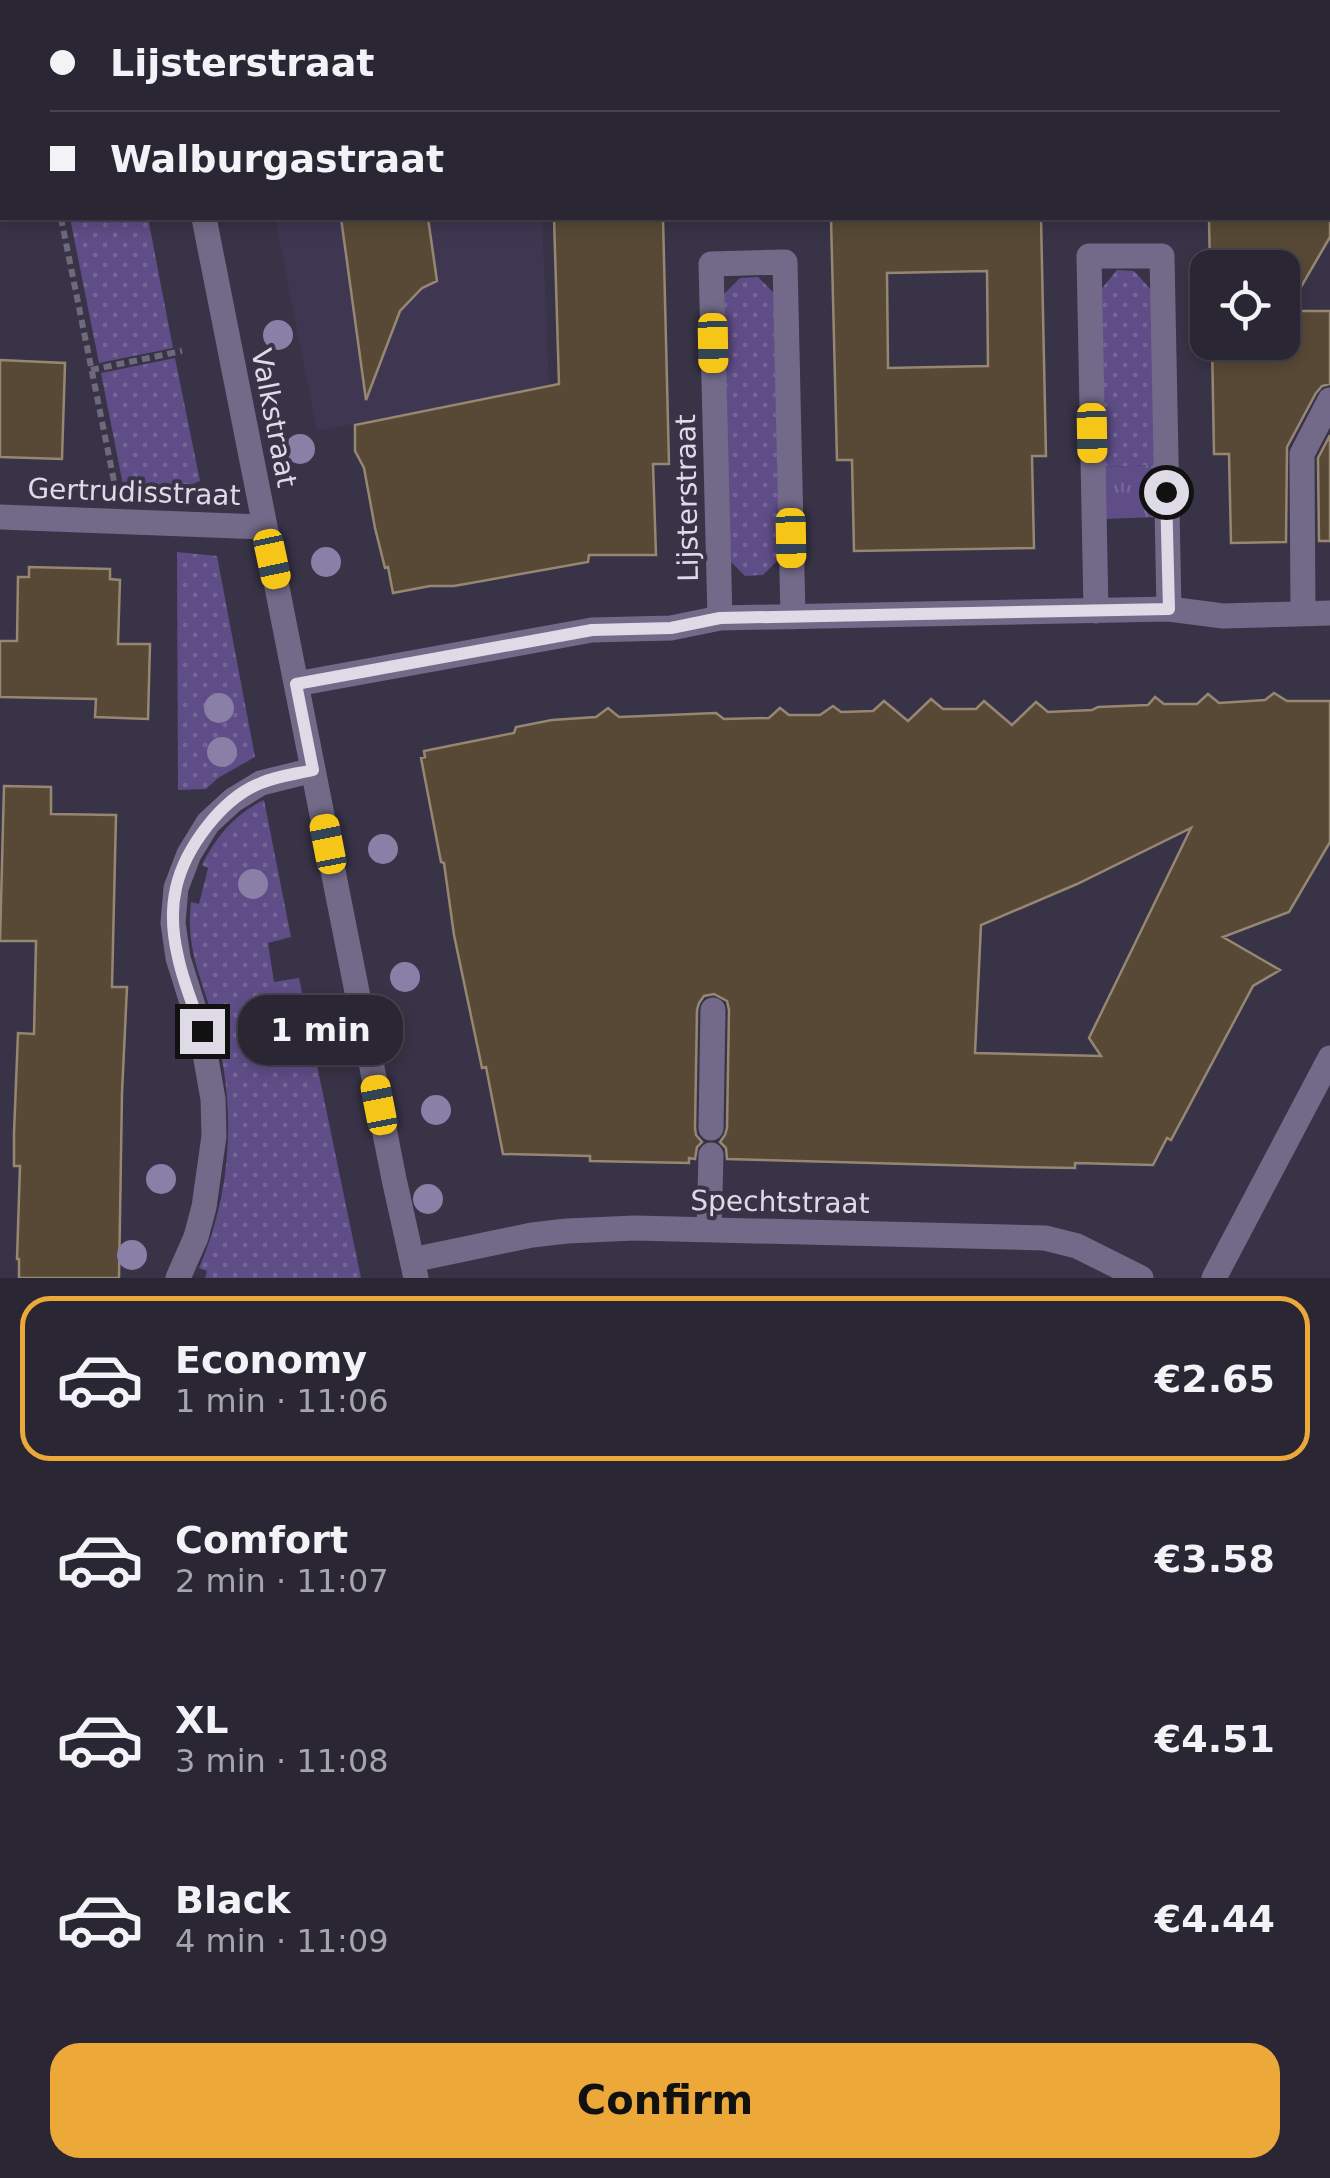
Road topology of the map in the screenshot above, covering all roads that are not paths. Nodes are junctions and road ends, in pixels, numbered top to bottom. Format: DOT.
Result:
graph roads {
  1 [pos="204,220"];
  2 [pos="1330,400"];
  3 [pos="0,516"];
  4 [pos="265,527"];
  5 [pos="1169,609"];
  6 [pos="1096,610"];
  7 [pos="1304,613"];
  8 [pos="1330,613"];
  9 [pos="793,617"];
  10 [pos="720,618"];
  11 [pos="296,684"];
  12 [pos="313,770"];
  13 [pos="713,1010"];
  14 [pos="1330,1058"];
  15 [pos="711,1128"];
  16 [pos="711,1155"];
  17 [pos="709,1230"];
  18 [pos="414,1269"];
  19 [pos="178,1278"];
  20 [pos="1141,1278"];
  21 [pos="1214,1278"];
  1 -- 4 [label="street, Valkstraat"];
  2 -- 7 [label="street"];
  3 -- 4 [label="street, Gertrudisstraat"];
  4 -- 11 [label="street, Valkstraat"];
  5 -- 6 [label="street, Lijsterstraat"];
  5 -- 6 [label="street"];
  5 -- 7 [label="street, Lijsterstraat"];
  6 -- 9 [label="street, Lijsterstraat"];
  7 -- 8 [label="street, Lijsterstraat"];
  9 -- 10 [label="street, Lijsterstraat"];
  9 -- 10 [label="street, Lijsterstraat"];
  10 -- 11 [label="street, Lijsterstraat"];
  11 -- 12 [label="street, Valkstraat"];
  12 -- 18 [label="street, Valkstraat"];
  12 -- 19 [label="street"];
  13 -- 15 [label="street"];
  14 -- 21 [label="street"];
  16 -- 17 [label="street"];
  17 -- 18 [label="street, Spechtstraat"];
  17 -- 20 [label="street, Spechtstraat"];
}
